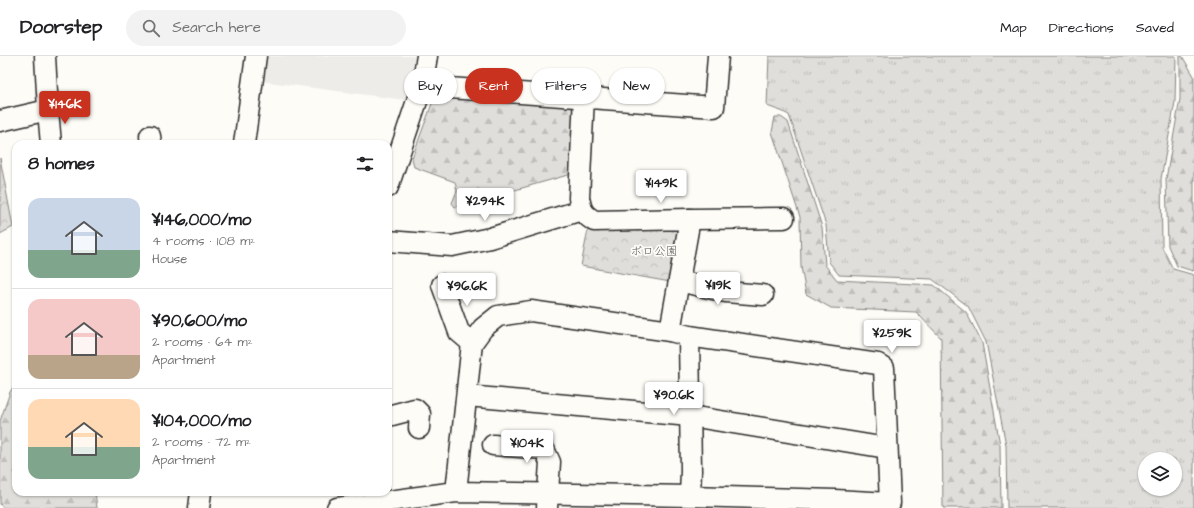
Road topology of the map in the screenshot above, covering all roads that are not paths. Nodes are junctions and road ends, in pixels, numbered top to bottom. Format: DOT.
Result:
graph roads {
  1 [pos="45,56"];
  2 [pos="256,56"];
  3 [pos="426,56"];
  4 [pos="718,56"];
  5 [pos="424,68"];
  6 [pos="457,88"];
  7 [pos="531,93"];
  8 [pos="601,98"];
  9 [pos="416,104"];
  10 [pos="584,104"];
  11 [pos="48,110"];
  12 [pos="0,120"];
  13 [pos="51,140"];
  14 [pos="245,140"];
  15 [pos="392,175"];
  16 [pos="582,210"];
  17 [pos="784,218"];
  18 [pos="690,219"];
  19 [pos="392,241"];
  20 [pos="679,281"];
  21 [pos="442,285"];
  22 [pos="763,295"];
  23 [pos="679,333"];
  24 [pos="472,343"];
  25 [pos="467,396"];
  26 [pos="392,415"];
  27 [pos="690,416"];
  28 [pos="419,428"];
  29 [pos="493,445"];
  30 [pos="887,448"];
  31 [pos="456,492"];
  32 [pos="201,496"];
  33 [pos="690,496"];
  34 [pos="548,501"];
  35 [pos="891,506"];
  36 [pos="200,508"];
  37 [pos="337,508"];
  1 -- 11 [label="street"];
  2 -- 14 [label="street"];
  3 -- 5 [label="street"];
  4 -- 8 [label="street"];
  6 -- 7 [label="street"];
  9 -- 15 [label="street"];
  10 -- 16 [label="street"];
  11 -- 12 [label="street"];
  11 -- 13 [label="street"];
  16 -- 18 [label="street"];
  16 -- 19 [label="street"];
  17 -- 18 [label="street"];
  18 -- 20 [label="street"];
  20 -- 22 [label="street"];
  20 -- 23 [label="street"];
  21 -- 24 [label="street"];
  23 -- 24 [label="street"];
  23 -- 27 [label="street"];
  23 -- 30 [label="street"];
  24 -- 25 [label="street"];
  25 -- 27 [label="street"];
  25 -- 31 [label="street"];
  26 -- 28 [label="street"];
  27 -- 30 [label="street"];
  27 -- 33 [label="street"];
  29 -- 34 [label="street"];
  30 -- 35 [label="street"];
  31 -- 34 [label="street"];
  31 -- 37 [label="street"];
  32 -- 36 [label="street"];
  33 -- 34 [label="street"];
  33 -- 35 [label="street"];
}
